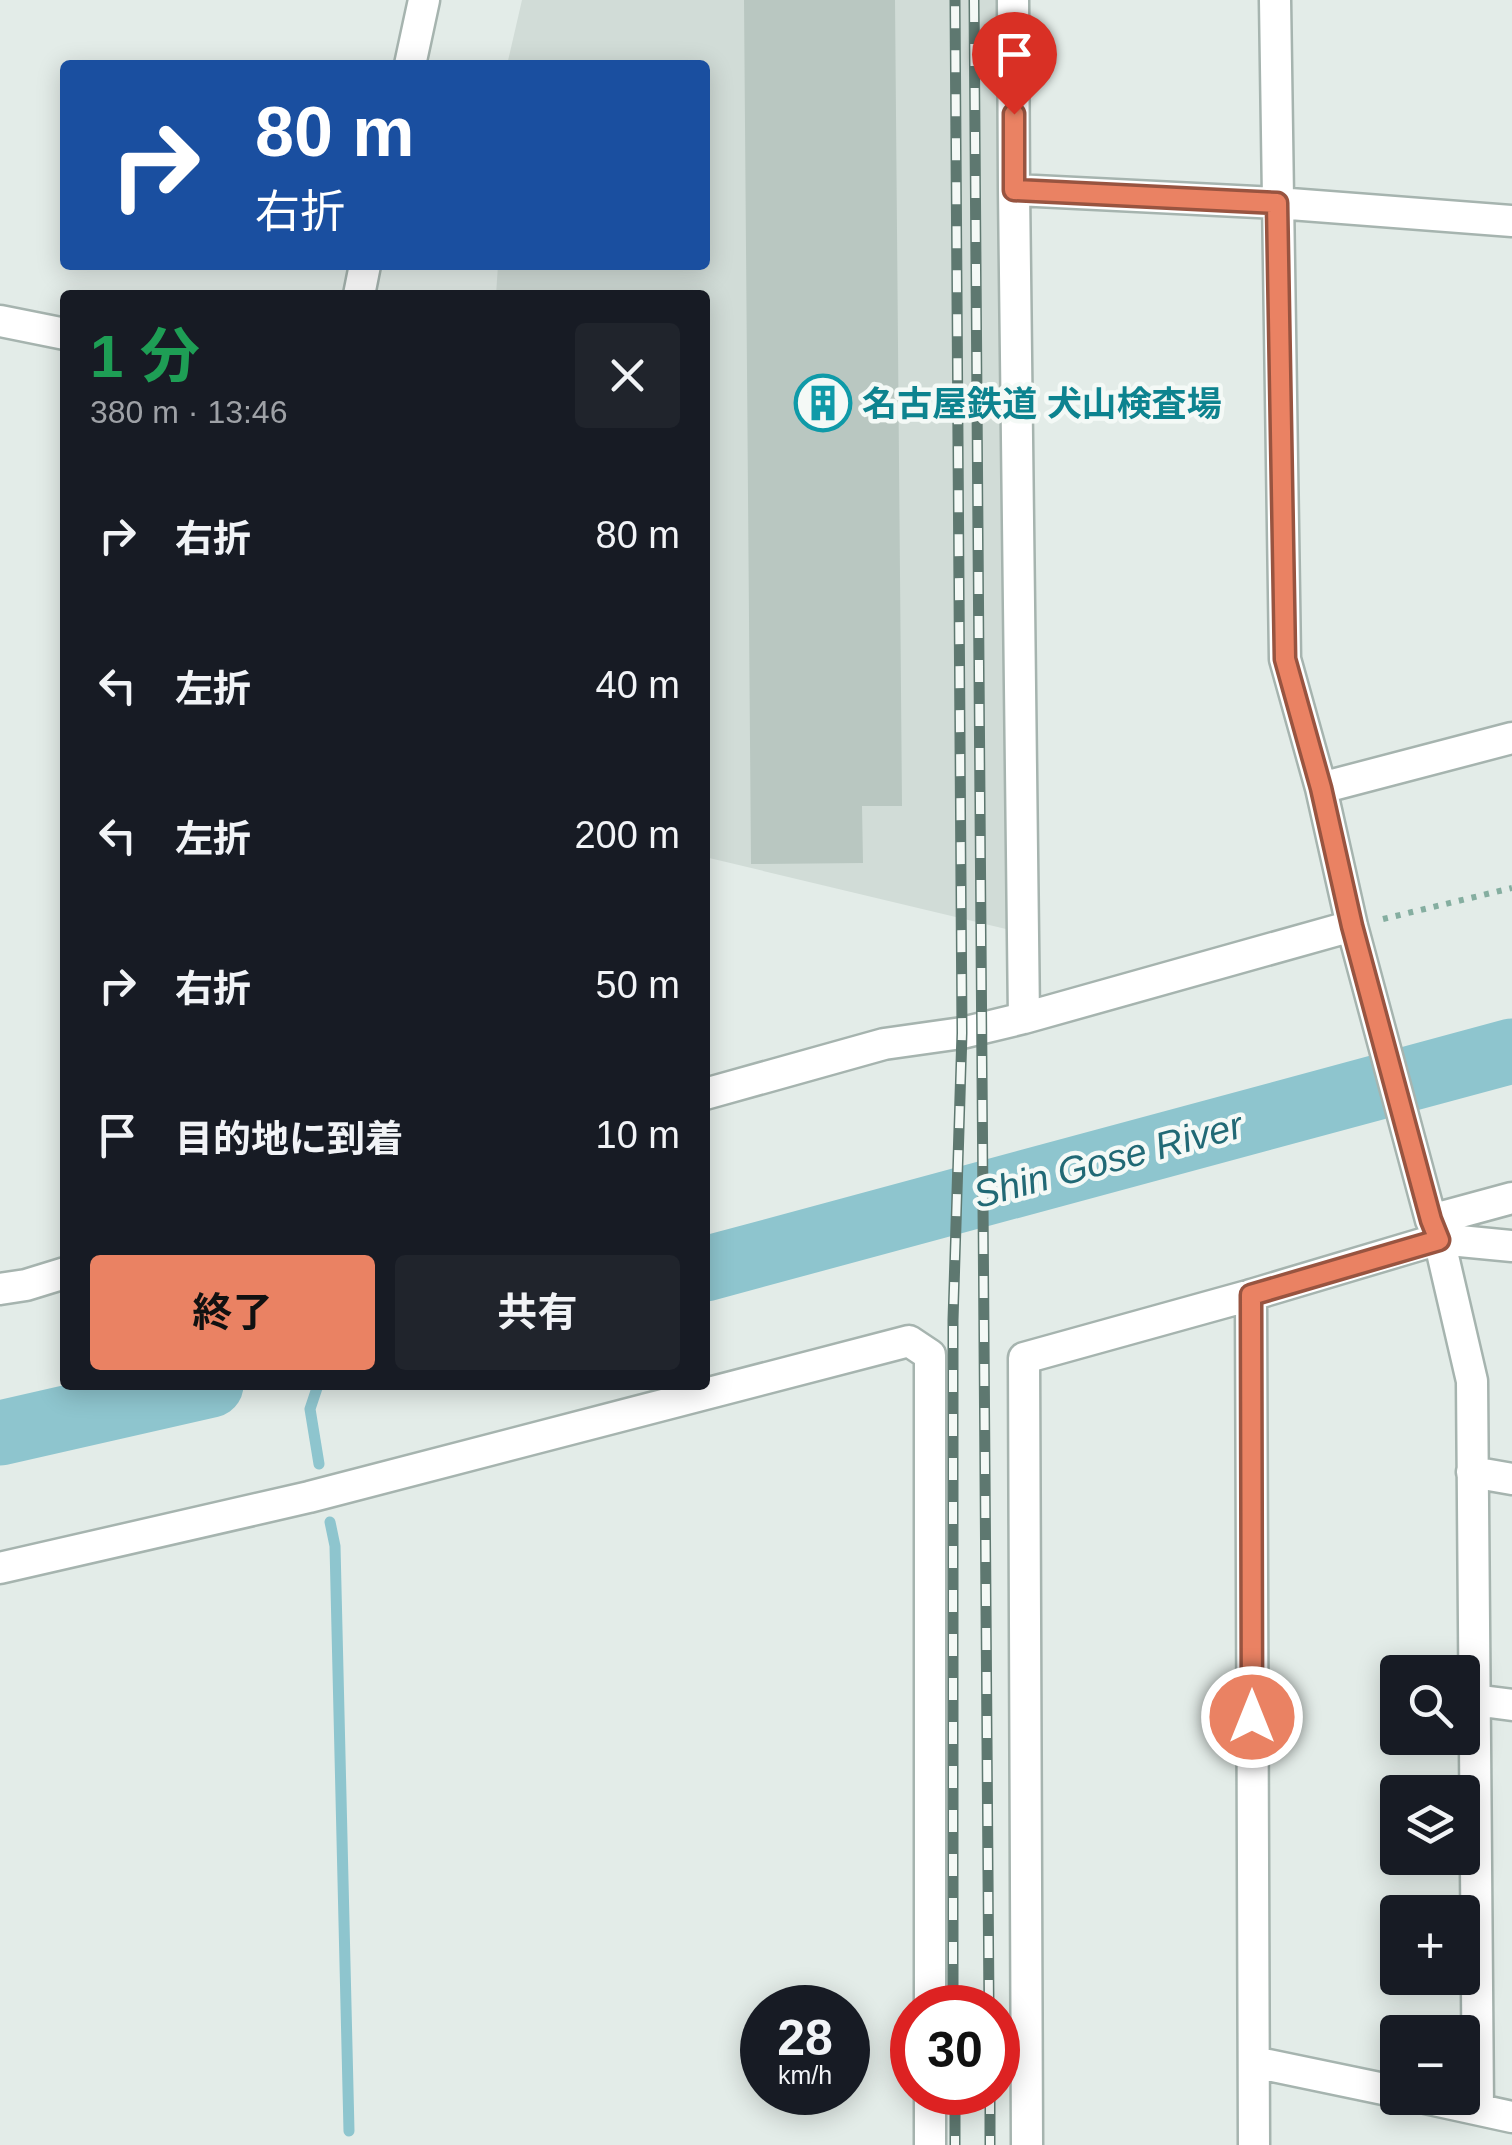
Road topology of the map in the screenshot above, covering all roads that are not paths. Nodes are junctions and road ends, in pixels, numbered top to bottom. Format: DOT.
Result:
graph roads {
  1 [pos="424,0"];
  2 [pos="1014,0"];
  3 [pos="1275,0"];
  4 [pos="411,60"];
  5 [pos="1014,190"];
  6 [pos="1277,203"];
  7 [pos="1512,221"];
  8 [pos="0,321"];
  9 [pos="60,333"];
  10 [pos="1512,738"];
  11 [pos="1321,788"];
  12 [pos="1352,926"];
  13 [pos="1024,1018"];
  14 [pos="710,1093"];
  15 [pos="1512,1198"];
  16 [pos="1435,1230"];
  17 [pos="1512,1246"];
  18 [pos="60,1275"];
  19 [pos="0,1288"];
  20 [pos="1251,1295"];
  21 [pos="1472,1472"];
  22 [pos="1512,1479"];
  23 [pos="0,1568"];
  24 [pos="1474,1655"];
  25 [pos="1480,1701"];
  26 [pos="1512,1706"];
  27 [pos="1475,1755"];
  28 [pos="930,1985"];
  29 [pos="1477,2015"];
  30 [pos="1254,2062"];
  31 [pos="1380,2088"];
  32 [pos="1480,2108"];
  33 [pos="930,2115"];
  34 [pos="1512,2116"];
  35 [pos="930,2145"];
  36 [pos="1028,2145"];
  37 [pos="1254,2145"];
  1 -- 4 [label="street"];
  2 -- 5 [label="street"];
  3 -- 6 [label="street"];
  5 -- 6 [label="street"];
  5 -- 13 [label="street"];
  6 -- 7 [label="street"];
  6 -- 11 [label="street"];
  8 -- 9 [label="street"];
  10 -- 11 [label="street"];
  11 -- 12 [label="street"];
  12 -- 13 [label="street"];
  12 -- 16 [label="street"];
  13 -- 14 [label="street"];
  15 -- 16 [label="street"];
  16 -- 17 [label="street"];
  16 -- 20 [label="street"];
  16 -- 21 [label="street"];
  18 -- 19 [label="street"];
  20 -- 30 [label="street"];
  20 -- 36 [label="street"];
  21 -- 22 [label="street"];
  21 -- 24 [label="street"];
  23 -- 28 [label="street"];
  25 -- 26 [label="street"];
  27 -- 29 [label="street"];
  30 -- 31 [label="street"];
  30 -- 37 [label="street"];
  32 -- 34 [label="street"];
  33 -- 35 [label="street"];
}
